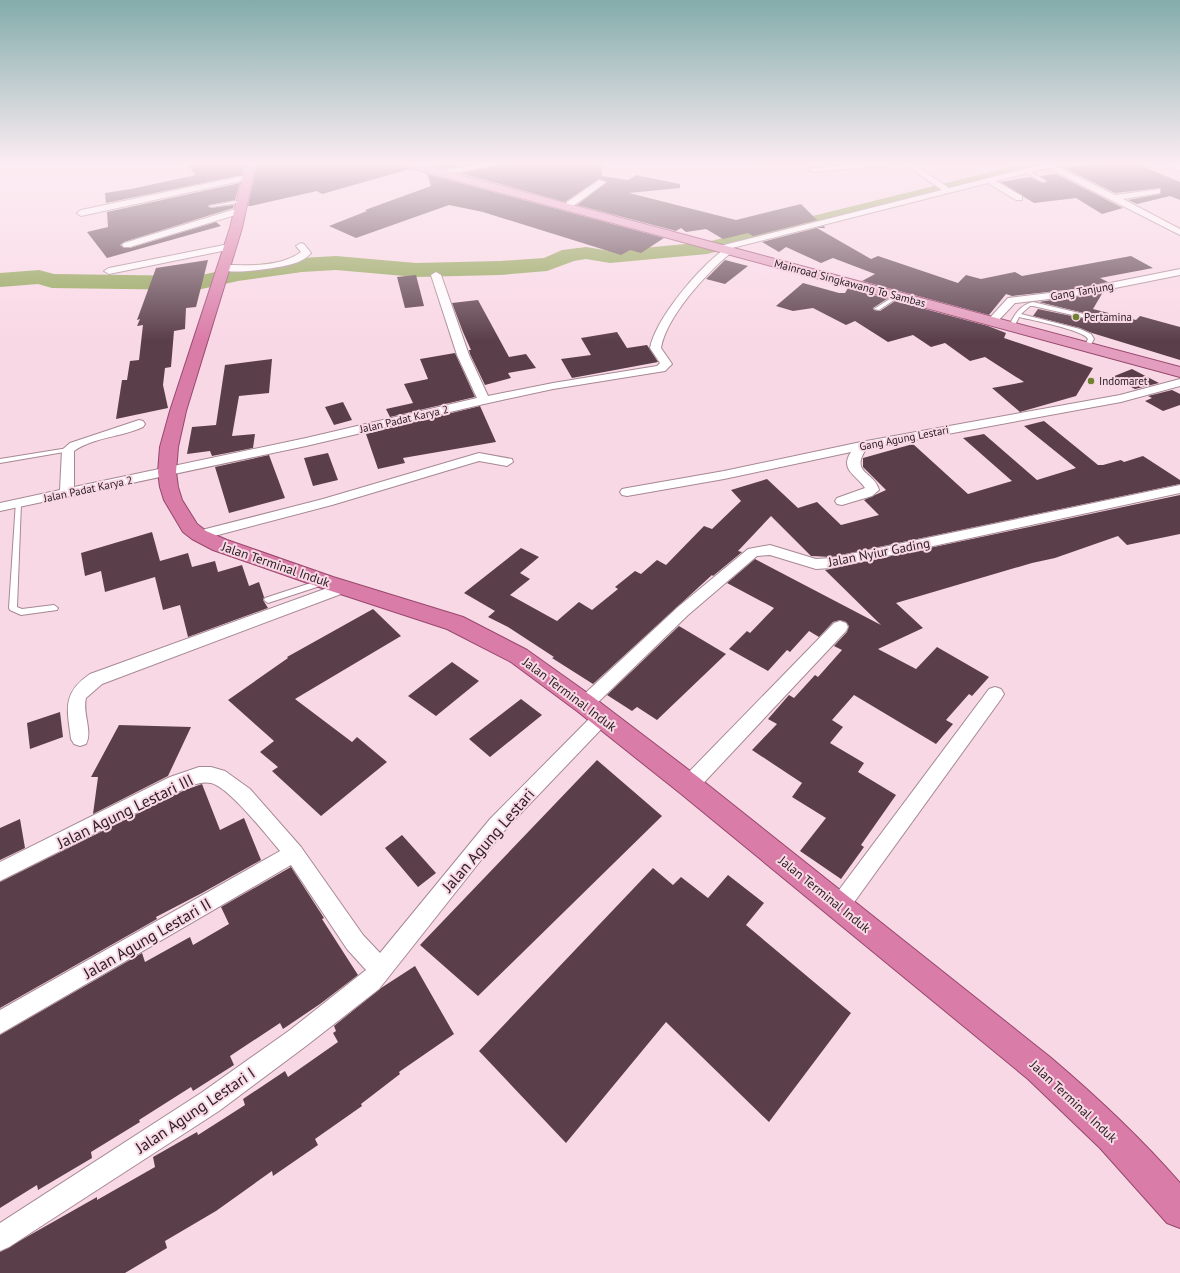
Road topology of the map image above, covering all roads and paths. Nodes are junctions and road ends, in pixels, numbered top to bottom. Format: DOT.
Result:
graph roads {
  1 [pos="191,222"];
  2 [pos="236,222"];
  3 [pos="626,222"];
  4 [pos="819,222"];
  5 [pos="1161,222"];
  6 [pos="1180,232"];
  7 [pos="127,244"];
  8 [pos="301,246"];
  9 [pos="229,247"];
  10 [pos="721,247"];
  11 [pos="109,271"];
  12 [pos="221,272"];
  13 [pos="1180,272"];
  14 [pos="436,275"];
  15 [pos="898,296"];
  16 [pos="877,309"];
  17 [pos="1090,317"];
  18 [pos="1014,320"];
  19 [pos="992,321"];
  20 [pos="1180,372"];
  21 [pos="1180,382"];
  22 [pos="484,400"];
  23 [pos="139,424"];
  24 [pos="861,446"];
  25 [pos="68,450"];
  26 [pos="0,461"];
  27 [pos="507,462"];
  28 [pos="167,472"];
  29 [pos="1180,489"];
  30 [pos="627,492"];
  31 [pos="67,493"];
  32 [pos="842,501"];
  33 [pos="18,503"];
  34 [pos="0,507"];
  35 [pos="199,535"];
  36 [pos="326,582"];
  37 [pos="344,587"];
  38 [pos="268,600"];
  39 [pos="54,608"];
  40 [pos="840,627"];
  41 [pos="995,694"];
  42 [pos="593,710"];
  43 [pos="80,739"];
  44 [pos="689,785"];
  45 [pos="294,853"];
  46 [pos="0,872"];
  47 [pos="840,905"];
  48 [pos="381,970"];
  49 [pos="0,1023"];
  50 [pos="1180,1210"];
  51 [pos="0,1238"];
  1 -- 7 [label="street"];
  2 -- 9 [label="highway, Jalan Terminal Induk"];
  3 -- 10 [label="main road, Mainroad Singkawang To Sambas"];
  4 -- 10 [label="street"];
  5 -- 6 [label="street"];
  8 -- 12 [label="street"];
  9 -- 11 [label="street"];
  9 -- 12 [label="highway, Jalan Terminal Induk"];
  10 -- 15 [label="main road, Mainroad Singkawang To Sambas"];
  10 -- 22 [label="street, Jalan Padat Karya 2"];
  12 -- 28 [label="highway, Jalan Terminal Induk"];
  13 -- 19 [label="street, Gang Tanjung"];
  14 -- 22 [label="street"];
  15 -- 16 [label="lane"];
  15 -- 19 [label="main road, Mainroad Singkawang To Sambas"];
  17 -- 18 [label="lane"];
  18 -- 19 [label="main road, Mainroad Singkawang To Sambas"];
  18 -- 20 [label="main road, Mainroad Singkawang To Sambas"];
  21 -- 24 [label="street, Gang Agung Lestari"];
  22 -- 28 [label="street, Jalan Padat Karya 2"];
  23 -- 25 [label="street"];
  24 -- 30 [label="street, Gang Agung Lestari"];
  24 -- 32 [label="street"];
  25 -- 26 [label="lane"];
  25 -- 31 [label="street"];
  27 -- 35 [label="street"];
  28 -- 31 [label="street, Jalan Padat Karya 2"];
  28 -- 35 [label="highway, Jalan Terminal Induk"];
  29 -- 42 [label="street, Jalan Nyiur Gading"];
  31 -- 33 [label="street, Jalan Padat Karya 2"];
  33 -- 34 [label="street, Jalan Padat Karya 2"];
  33 -- 39 [label="lane"];
  35 -- 36 [label="highway, Jalan Terminal Induk"];
  36 -- 37 [label="highway, Jalan Terminal Induk"];
  36 -- 38 [label="lane"];
  37 -- 42 [label="highway, Jalan Terminal Induk"];
  37 -- 43 [label="street"];
  40 -- 44 [label="street"];
  41 -- 47 [label="street"];
  42 -- 44 [label="highway, Jalan Terminal Induk"];
  42 -- 48 [label="street, Jalan Agung Lestari"];
  44 -- 47 [label="highway, Jalan Terminal Induk"];
  45 -- 46 [label="street, Jalan Agung Lestari III"];
  45 -- 48 [label="street, Jalan Agung Lestari III"];
  45 -- 49 [label="street, Jalan Agung Lestari II"];
  47 -- 50 [label="highway, Jalan Terminal Induk"];
  48 -- 51 [label="street, Jalan Agung Lestari I"];
}
